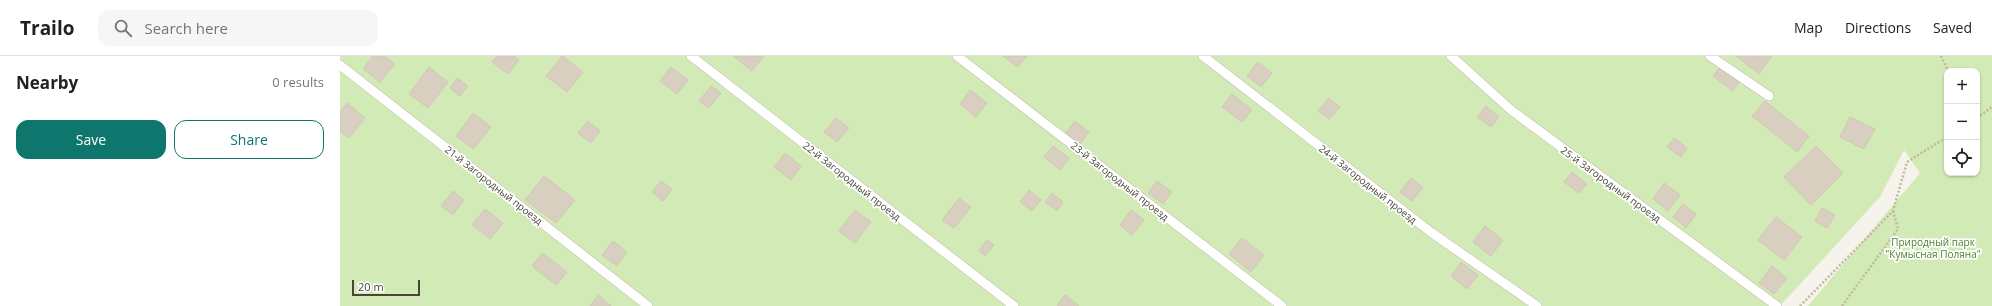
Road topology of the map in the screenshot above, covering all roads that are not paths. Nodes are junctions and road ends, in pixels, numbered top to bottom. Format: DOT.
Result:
graph roads {
  1 [pos="691,56"];
  2 [pos="957,56"];
  3 [pos="1203,56"];
  4 [pos="1451,56"];
  5 [pos="1710,56"];
  6 [pos="340,65"];
  7 [pos="1769,96"];
  8 [pos="648,306"];
  9 [pos="1014,306"];
  10 [pos="1282,306"];
  11 [pos="1537,306"];
  12 [pos="1776,306"];
  1 -- 9 [label="lane, 22-й Загородный проезд"];
  2 -- 10 [label="lane, 23-й Загородный проезд"];
  3 -- 11 [label="lane, 24-й Загородный проезд"];
  4 -- 12 [label="lane, 25-й Загородный проезд"];
  5 -- 7 [label="lane"];
  6 -- 8 [label="lane, 21-й Загородный проезд"];
}
